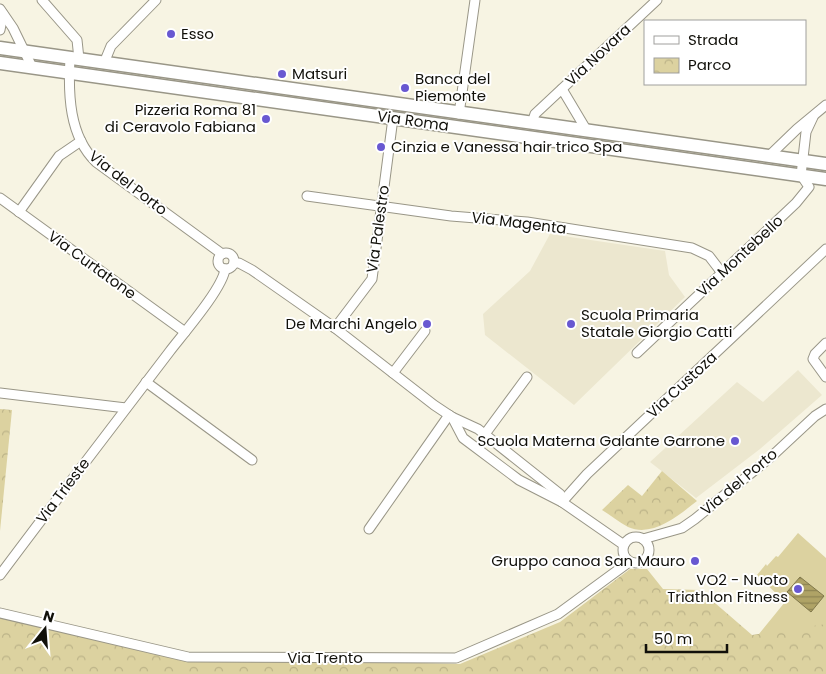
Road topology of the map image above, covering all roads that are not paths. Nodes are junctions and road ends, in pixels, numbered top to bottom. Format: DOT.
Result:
graph roads {
  1 [pos="42,0"];
  2 [pos="156,0"];
  3 [pos="475,0"];
  4 [pos="657,0"];
  5 [pos="2,11"];
  6 [pos="0,30"];
  7 [pos="0,48"];
  8 [pos="24,52"];
  9 [pos="74,59"];
  10 [pos="0,63"];
  11 [pos="104,63"];
  12 [pos="32,67"];
  13 [pos="69,73"];
  14 [pos="562,89"];
  15 [pos="826,105"];
  16 [pos="459,114"];
  17 [pos="813,116"];
  18 [pos="393,118"];
  19 [pos="532,124"];
  20 [pos="587,131"];
  21 [pos="81,141"];
  22 [pos="803,155"];
  23 [pos="770,156"];
  24 [pos="826,164"];
  25 [pos="801,175"];
  26 [pos="826,179"];
  27 [pos="307,196"];
  28 [pos="0,198"];
  29 [pos="381,207"];
  30 [pos="19,212"];
  31 [pos="826,249"];
  32 [pos="222,254"];
  33 [pos="234,263"];
  34 [pos="225,269"];
  35 [pos="722,272"];
  36 [pos="335,328"];
  37 [pos="425,331"];
  38 [pos="185,332"];
  39 [pos="826,343"];
  40 [pos="637,353"];
  41 [pos="392,373"];
  42 [pos="527,377"];
  43 [pos="826,377"];
  44 [pos="146,382"];
  45 [pos="0,393"];
  46 [pos="126,408"];
  47 [pos="826,410"];
  48 [pos="450,416"];
  49 [pos="481,431"];
  50 [pos="466,441"];
  51 [pos="252,460"];
  52 [pos="529,469"];
  53 [pos="518,480"];
  54 [pos="562,502"];
  55 [pos="369,529"];
  56 [pos="643,539"];
  57 [pos="624,545"];
  58 [pos="629,562"];
  59 [pos="0,575"];
  60 [pos="0,613"];
  1 -- 9 [label="street, Via del Porto"];
  2 -- 11 [label="street"];
  3 -- 16 [label="street"];
  4 -- 14 [label="street, Via Novara"];
  5 -- 6 [label="street"];
  5 -- 8 [label="street"];
  7 -- 8 [label="main road, Via Roma"];
  8 -- 9 [label="main road, Via Roma"];
  8 -- 12 [label="street"];
  9 -- 11 [label="main road, Via Roma"];
  9 -- 13 [label="street, Via del Porto"];
  10 -- 12 [label="main road, Via Roma"];
  11 -- 16 [label="main road, Via Roma"];
  12 -- 13 [label="main road, Via Roma"];
  13 -- 18 [label="main road, Via Roma"];
  13 -- 21 [label="street, Via del Porto"];
  14 -- 19 [label="street, Via Novara"];
  14 -- 20 [label="street, Via Novara"];
  15 -- 17 [label="street"];
  16 -- 19 [label="main road, Via Roma"];
  17 -- 22 [label="street"];
  17 -- 23 [label="street"];
  18 -- 25 [label="main road, Via Roma"];
  18 -- 29 [label="street, Via Palestro"];
  19 -- 20 [label="main road, Via Roma"];
  20 -- 23 [label="main road, Via Roma"];
  21 -- 30 [label="street"];
  21 -- 32 [label="street, Via del Porto"];
  22 -- 23 [label="main road, Via Roma"];
  22 -- 24 [label="main road, Via Roma"];
  22 -- 25 [label="street"];
  25 -- 26 [label="main road, Via Roma"];
  25 -- 35 [label="street, Via Montebello"];
  27 -- 29 [label="street, Via Magenta"];
  28 -- 30 [label="street, Via Curtatone"];
  29 -- 35 [label="street, Via Magenta"];
  29 -- 36 [label="street, Via Palestro"];
  30 -- 38 [label="street, Via Curtatone"];
  31 -- 54 [label="street, Via Custoza"];
  32 -- 33 [label="street"];
  32 -- 34 [label="street"];
  33 -- 34 [label="street"];
  33 -- 36 [label="street"];
  34 -- 38 [label="street, Via Trieste"];
  35 -- 40 [label="street, Via Montebello"];
  36 -- 41 [label="street"];
  37 -- 41 [label="street"];
  38 -- 44 [label="street, Via Trieste"];
  39 -- 43 [label="street"];
  41 -- 48 [label="street"];
  42 -- 49 [label="street"];
  44 -- 46 [label="street, Via Trieste"];
  44 -- 51 [label="street"];
  45 -- 46 [label="street"];
  46 -- 59 [label="street, Via Trieste"];
  47 -- 56 [label="street, Via del Porto"];
  48 -- 49 [label="street"];
  48 -- 50 [label="street"];
  48 -- 55 [label="street"];
  49 -- 50 [label="street"];
  49 -- 52 [label="street"];
  50 -- 53 [label="street"];
  52 -- 53 [label="street"];
  52 -- 54 [label="street"];
  53 -- 54 [label="street"];
  54 -- 57 [label="street"];
  56 -- 57 [label="street"];
  56 -- 58 [label="street"];
  57 -- 58 [label="street"];
  58 -- 60 [label="street, Via Trento"];
}
